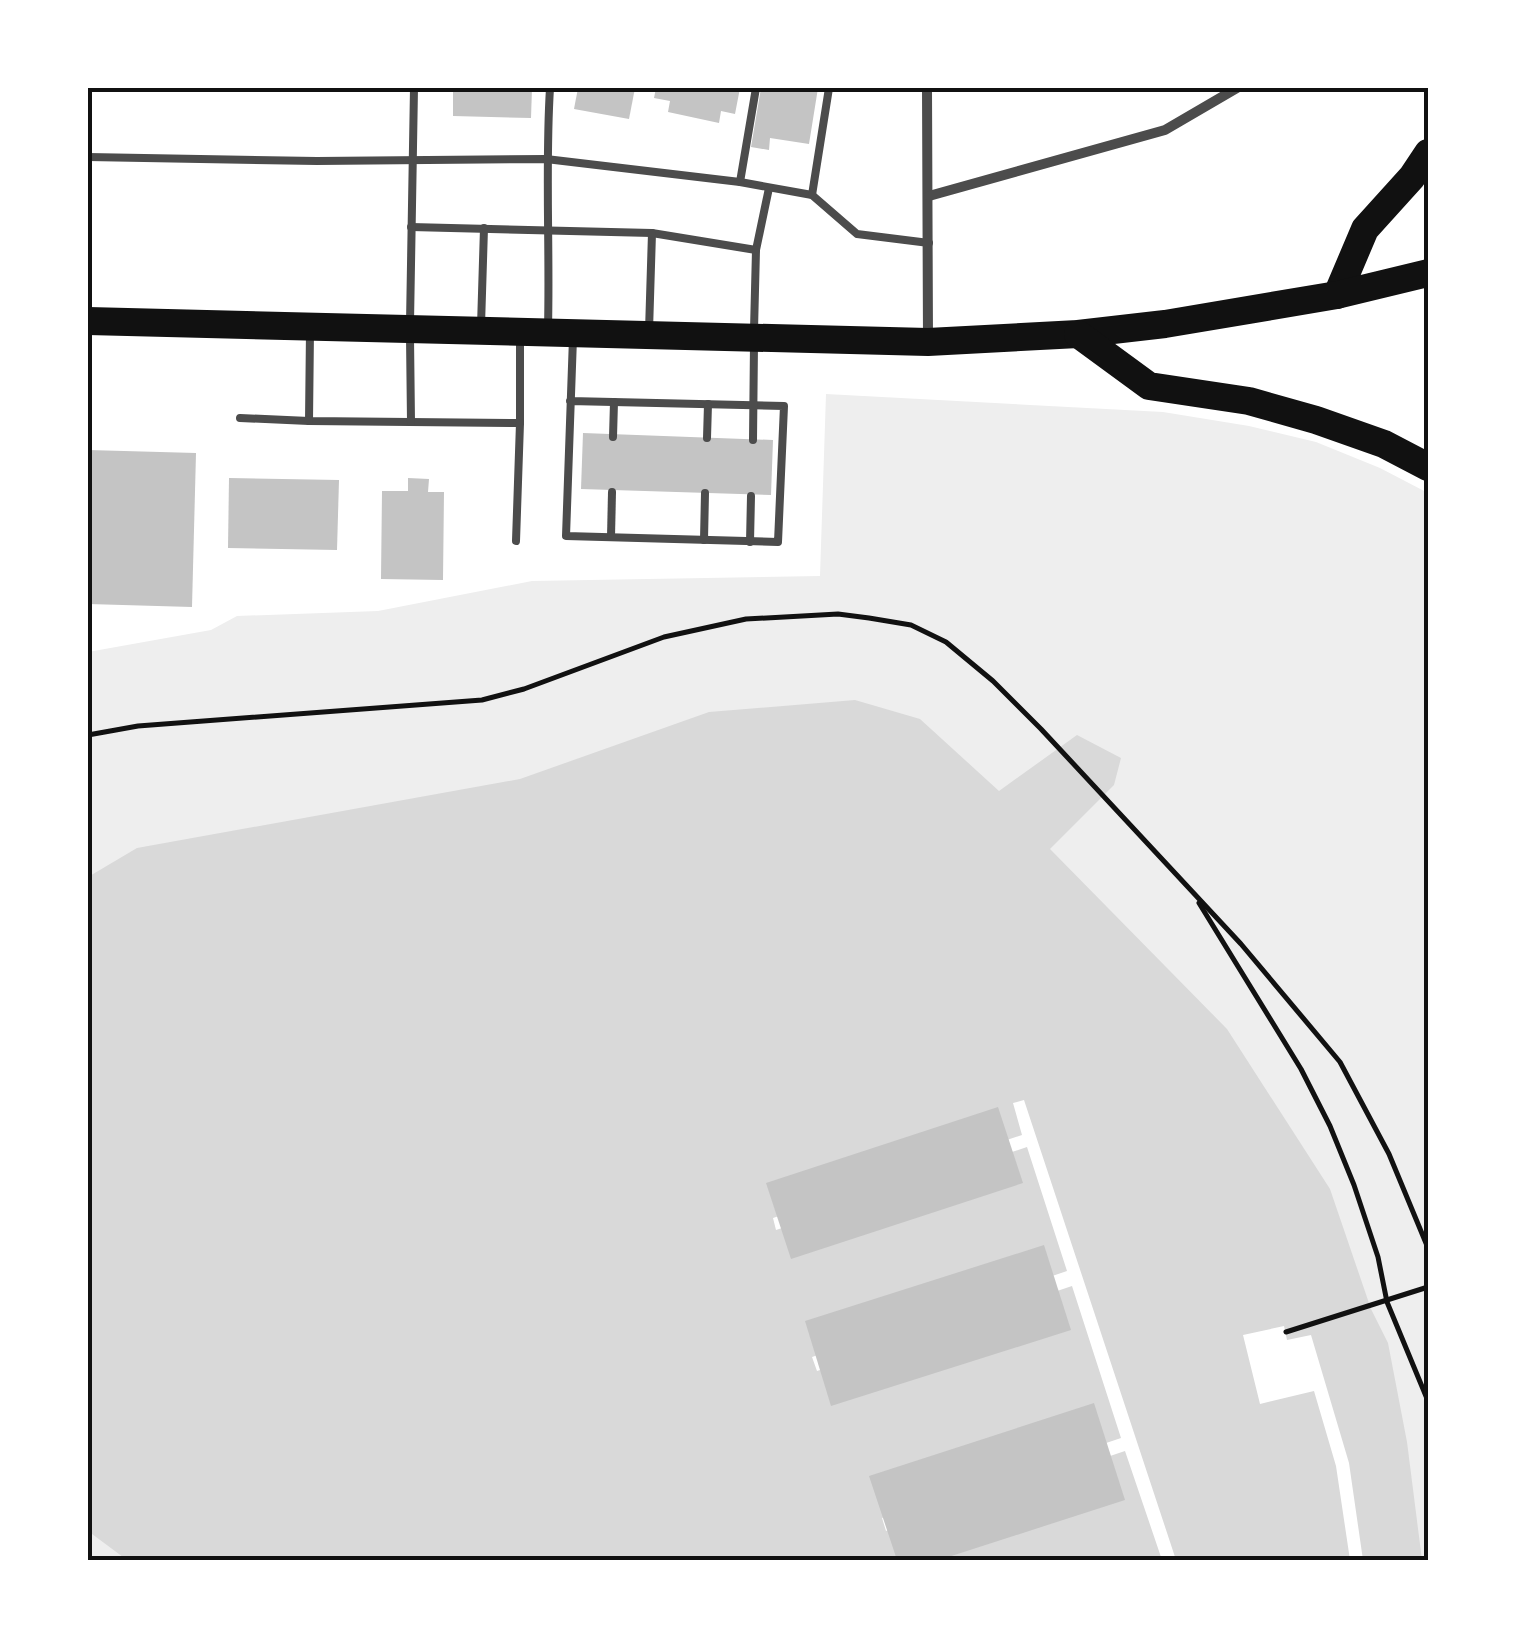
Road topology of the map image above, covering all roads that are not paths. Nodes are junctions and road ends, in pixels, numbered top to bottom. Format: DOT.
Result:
graph roads {
  1 [pos="414,88"];
  2 [pos="550,88"];
  3 [pos="756,88"];
  4 [pos="829,88"];
  5 [pos="927,88"];
  6 [pos="1236,88"];
  7 [pos="1428,153"];
  8 [pos="88,157"];
  9 [pos="412,159"];
  10 [pos="546,159"];
  11 [pos="740,182"];
  12 [pos="769,188"];
  13 [pos="812,195"];
  14 [pos="930,196"];
  15 [pos="411,227"];
  16 [pos="484,228"];
  17 [pos="550,232"];
  18 [pos="652,233"];
  19 [pos="929,243"];
  20 [pos="756,250"];
  21 [pos="1428,272"];
  22 [pos="1338,295"];
  23 [pos="88,321"];
  24 [pos="310,326"];
  25 [pos="410,328"];
  26 [pos="481,330"];
  27 [pos="547,332"];
  28 [pos="1078,334"];
  29 [pos="649,335"];
  30 [pos="754,338"];
  31 [pos="928,342"];
  32 [pos="570,401"];
  33 [pos="614,402"];
  34 [pos="708,404"];
  35 [pos="755,405"];
  36 [pos="240,418"];
  37 [pos="309,420"];
  38 [pos="411,422"];
  39 [pos="520,423"];
  40 [pos="613,437"];
  41 [pos="707,438"];
  42 [pos="753,440"];
  43 [pos="1428,467"];
  44 [pos="612,492"];
  45 [pos="705,493"];
  46 [pos="752,496"];
  47 [pos="611,537"];
  48 [pos="704,540"];
  49 [pos="516,541"];
  50 [pos="750,542"];
  1 -- 9 [label="lane"];
  2 -- 10 [label="lane"];
  3 -- 11 [label="lane"];
  4 -- 13 [label="lane"];
  5 -- 14 [label="street"];
  6 -- 14 [label="street"];
  7 -- 22 [label="highway"];
  8 -- 9 [label="lane"];
  9 -- 10 [label="lane"];
  9 -- 15 [label="lane"];
  10 -- 11 [label="lane"];
  10 -- 17 [label="lane"];
  11 -- 12 [label="lane"];
  12 -- 13 [label="lane"];
  12 -- 20 [label="lane"];
  13 -- 19 [label="lane"];
  14 -- 19 [label="street"];
  15 -- 16 [label="lane"];
  15 -- 25 [label="lane"];
  16 -- 17 [label="lane"];
  16 -- 26 [label="lane"];
  17 -- 18 [label="lane"];
  17 -- 27 [label="lane"];
  18 -- 20 [label="lane"];
  18 -- 29 [label="lane"];
  19 -- 31 [label="street"];
  20 -- 30 [label="lane"];
  21 -- 22 [label="highway"];
  22 -- 28 [label="highway"];
  23 -- 24 [label="highway"];
  24 -- 25 [label="highway"];
  24 -- 37 [label="lane"];
  25 -- 26 [label="highway"];
  25 -- 38 [label="lane"];
  26 -- 27 [label="highway"];
  27 -- 29 [label="highway"];
  27 -- 32 [label="lane"];
  27 -- 39 [label="lane"];
  28 -- 31 [label="highway"];
  28 -- 43 [label="highway"];
  29 -- 30 [label="highway"];
  30 -- 31 [label="highway"];
  30 -- 35 [label="lane"];
  32 -- 33 [label="lane"];
  32 -- 47 [label="lane"];
  33 -- 34 [label="lane"];
  33 -- 40 [label="lane"];
  34 -- 35 [label="lane"];
  34 -- 41 [label="lane"];
  35 -- 42 [label="lane"];
  35 -- 50 [label="lane"];
  36 -- 37 [label="lane"];
  37 -- 38 [label="lane"];
  38 -- 39 [label="lane"];
  39 -- 49 [label="lane"];
  44 -- 47 [label="lane"];
  45 -- 48 [label="lane"];
  46 -- 50 [label="lane"];
  47 -- 48 [label="lane"];
  48 -- 50 [label="lane"];
}
